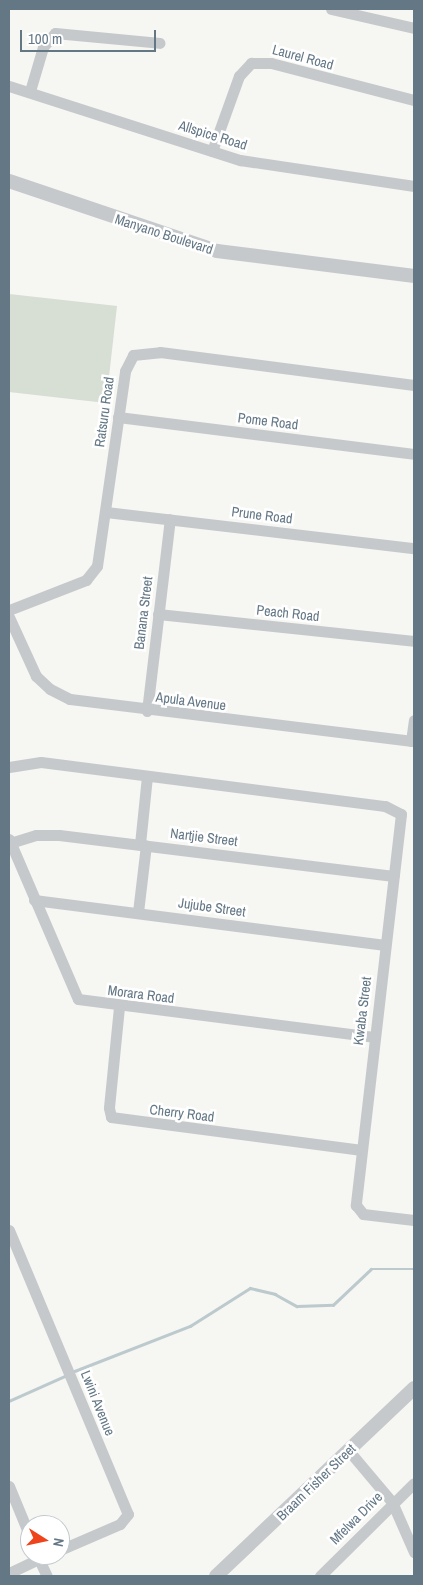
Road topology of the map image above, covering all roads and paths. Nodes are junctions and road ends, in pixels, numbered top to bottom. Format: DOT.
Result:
graph roads {
  1 [pos="332,9"];
  2 [pos="414,28"];
  3 [pos="160,43"];
  4 [pos="9,86"];
  5 [pos="30,91"];
  6 [pos="414,100"];
  7 [pos="212,151"];
  8 [pos="9,181"];
  9 [pos="414,186"];
  10 [pos="414,276"];
  11 [pos="414,385"];
  12 [pos="118,417"];
  13 [pos="414,454"];
  14 [pos="106,512"];
  15 [pos="170,519"];
  16 [pos="414,548"];
  17 [pos="9,610"];
  18 [pos="158,614"];
  19 [pos="9,617"];
  20 [pos="414,641"];
  21 [pos="146,711"];
  22 [pos="414,720"];
  23 [pos="413,741"];
  24 [pos="9,767"];
  25 [pos="148,776"];
  26 [pos="10,841"];
  27 [pos="143,844"];
  28 [pos="394,876"];
  29 [pos="34,900"];
  30 [pos="138,912"];
  31 [pos="385,945"];
  32 [pos="119,1007"];
  33 [pos="374,1038"];
  34 [pos="360,1150"];
  35 [pos="414,1220"];
  36 [pos="9,1230"];
  37 [pos="414,1388"];
  38 [pos="349,1451"];
  39 [pos="414,1483"];
  40 [pos="9,1486"];
  41 [pos="392,1502"];
  42 [pos="21,1515"];
  43 [pos="70,1546"];
  44 [pos="414,1552"];
  45 [pos="24,1565"];
  46 [pos="9,1573"];
  47 [pos="216,1576"];
  48 [pos="320,1576"];
  1 -- 2 [label="street"];
  3 -- 5 [label="street"];
  4 -- 5 [label="street, Allspice Road"];
  5 -- 7 [label="street, Allspice Road"];
  6 -- 7 [label="street, Laurel Road"];
  7 -- 9 [label="street, Allspice Road"];
  8 -- 10 [label="street, Manyano Boulevard"];
  11 -- 12 [label="street, Ratsuru Road"];
  12 -- 13 [label="street, Pome Road"];
  12 -- 14 [label="street, Ratsuru Road"];
  14 -- 15 [label="street, Prune Road"];
  14 -- 17 [label="street, Ratsuru Road"];
  15 -- 16 [label="street, Prune Road"];
  15 -- 18 [label="street, Banana Street"];
  18 -- 20 [label="street, Peach Road"];
  18 -- 21 [label="street, Banana Street"];
  19 -- 21 [label="street, Apula Avenue"];
  21 -- 23 [label="street, Apula Avenue"];
  22 -- 23 [label="street"];
  24 -- 25 [label="street"];
  25 -- 27 [label="street"];
  25 -- 28 [label="street, Kwaba Street"];
  26 -- 27 [label="street, Nartjie Street"];
  26 -- 29 [label="street, Morara Road"];
  27 -- 28 [label="street, Nartjie Street"];
  27 -- 30 [label="street"];
  28 -- 31 [label="street, Kwaba Street"];
  29 -- 30 [label="street, Jujube Street"];
  29 -- 32 [label="street, Morara Road"];
  30 -- 31 [label="street, Jujube Street"];
  31 -- 33 [label="street, Kwaba Street"];
  32 -- 33 [label="street, Morara Road"];
  32 -- 34 [label="street, Cherry Road"];
  33 -- 34 [label="street, Kwaba Street"];
  34 -- 35 [label="street, Kwaba Street"];
  36 -- 43 [label="street, Lwini Avenue"];
  37 -- 38 [label="street, Braam Fisher Street"];
  38 -- 41 [label="street"];
  38 -- 47 [label="street, Braam Fisher Street"];
  39 -- 41 [label="street, Mfelwa Drive"];
  40 -- 42 [label="street"];
  41 -- 44 [label="street"];
  41 -- 48 [label="street, Mfelwa Drive"];
  45 -- 46 [label="street"];
}
